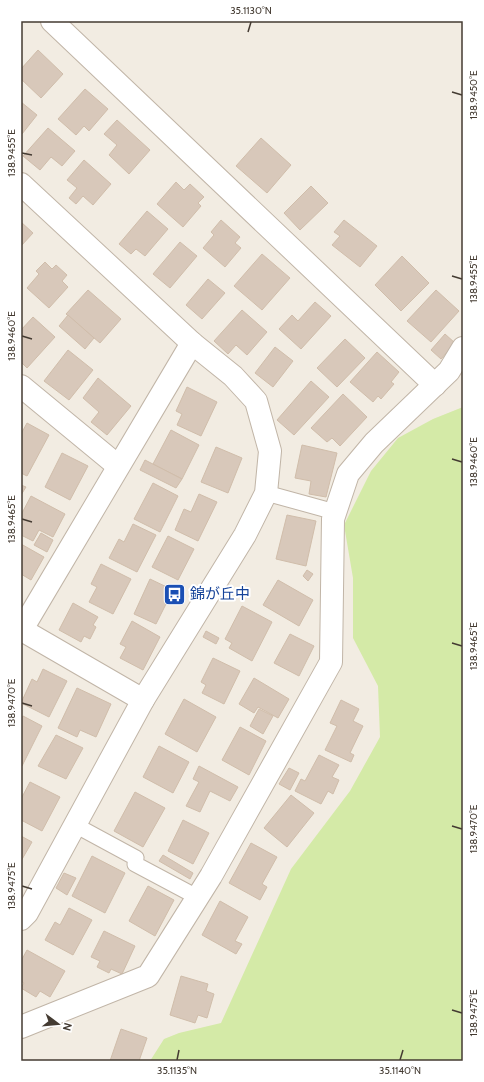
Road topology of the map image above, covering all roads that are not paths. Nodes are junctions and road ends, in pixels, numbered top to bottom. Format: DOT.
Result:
graph roads {
  1 [pos="52,21"];
  2 [pos="21,184"];
  3 [pos="192,343"];
  4 [pos="463,348"];
  5 [pos="435,385"];
  6 [pos="21,386"];
  7 [pos="118,466"];
  8 [pos="266,493"];
  9 [pos="335,512"];
  10 [pos="21,630"];
  11 [pos="143,700"];
  12 [pos="75,825"];
  13 [pos="197,897"];
  14 [pos="21,919"];
  15 [pos="21,1027"];
  1 -- 5 [label="street"];
  2 -- 3 [label="street"];
  3 -- 7 [label="street"];
  3 -- 8 [label="street"];
  4 -- 5 [label="street"];
  5 -- 9 [label="street"];
  6 -- 7 [label="street"];
  7 -- 10 [label="street"];
  8 -- 9 [label="lane"];
  8 -- 11 [label="street"];
  9 -- 13 [label="street"];
  10 -- 11 [label="street"];
  11 -- 12 [label="street"];
  12 -- 13 [label="lane"];
  12 -- 14 [label="street"];
  13 -- 15 [label="street"];
}
